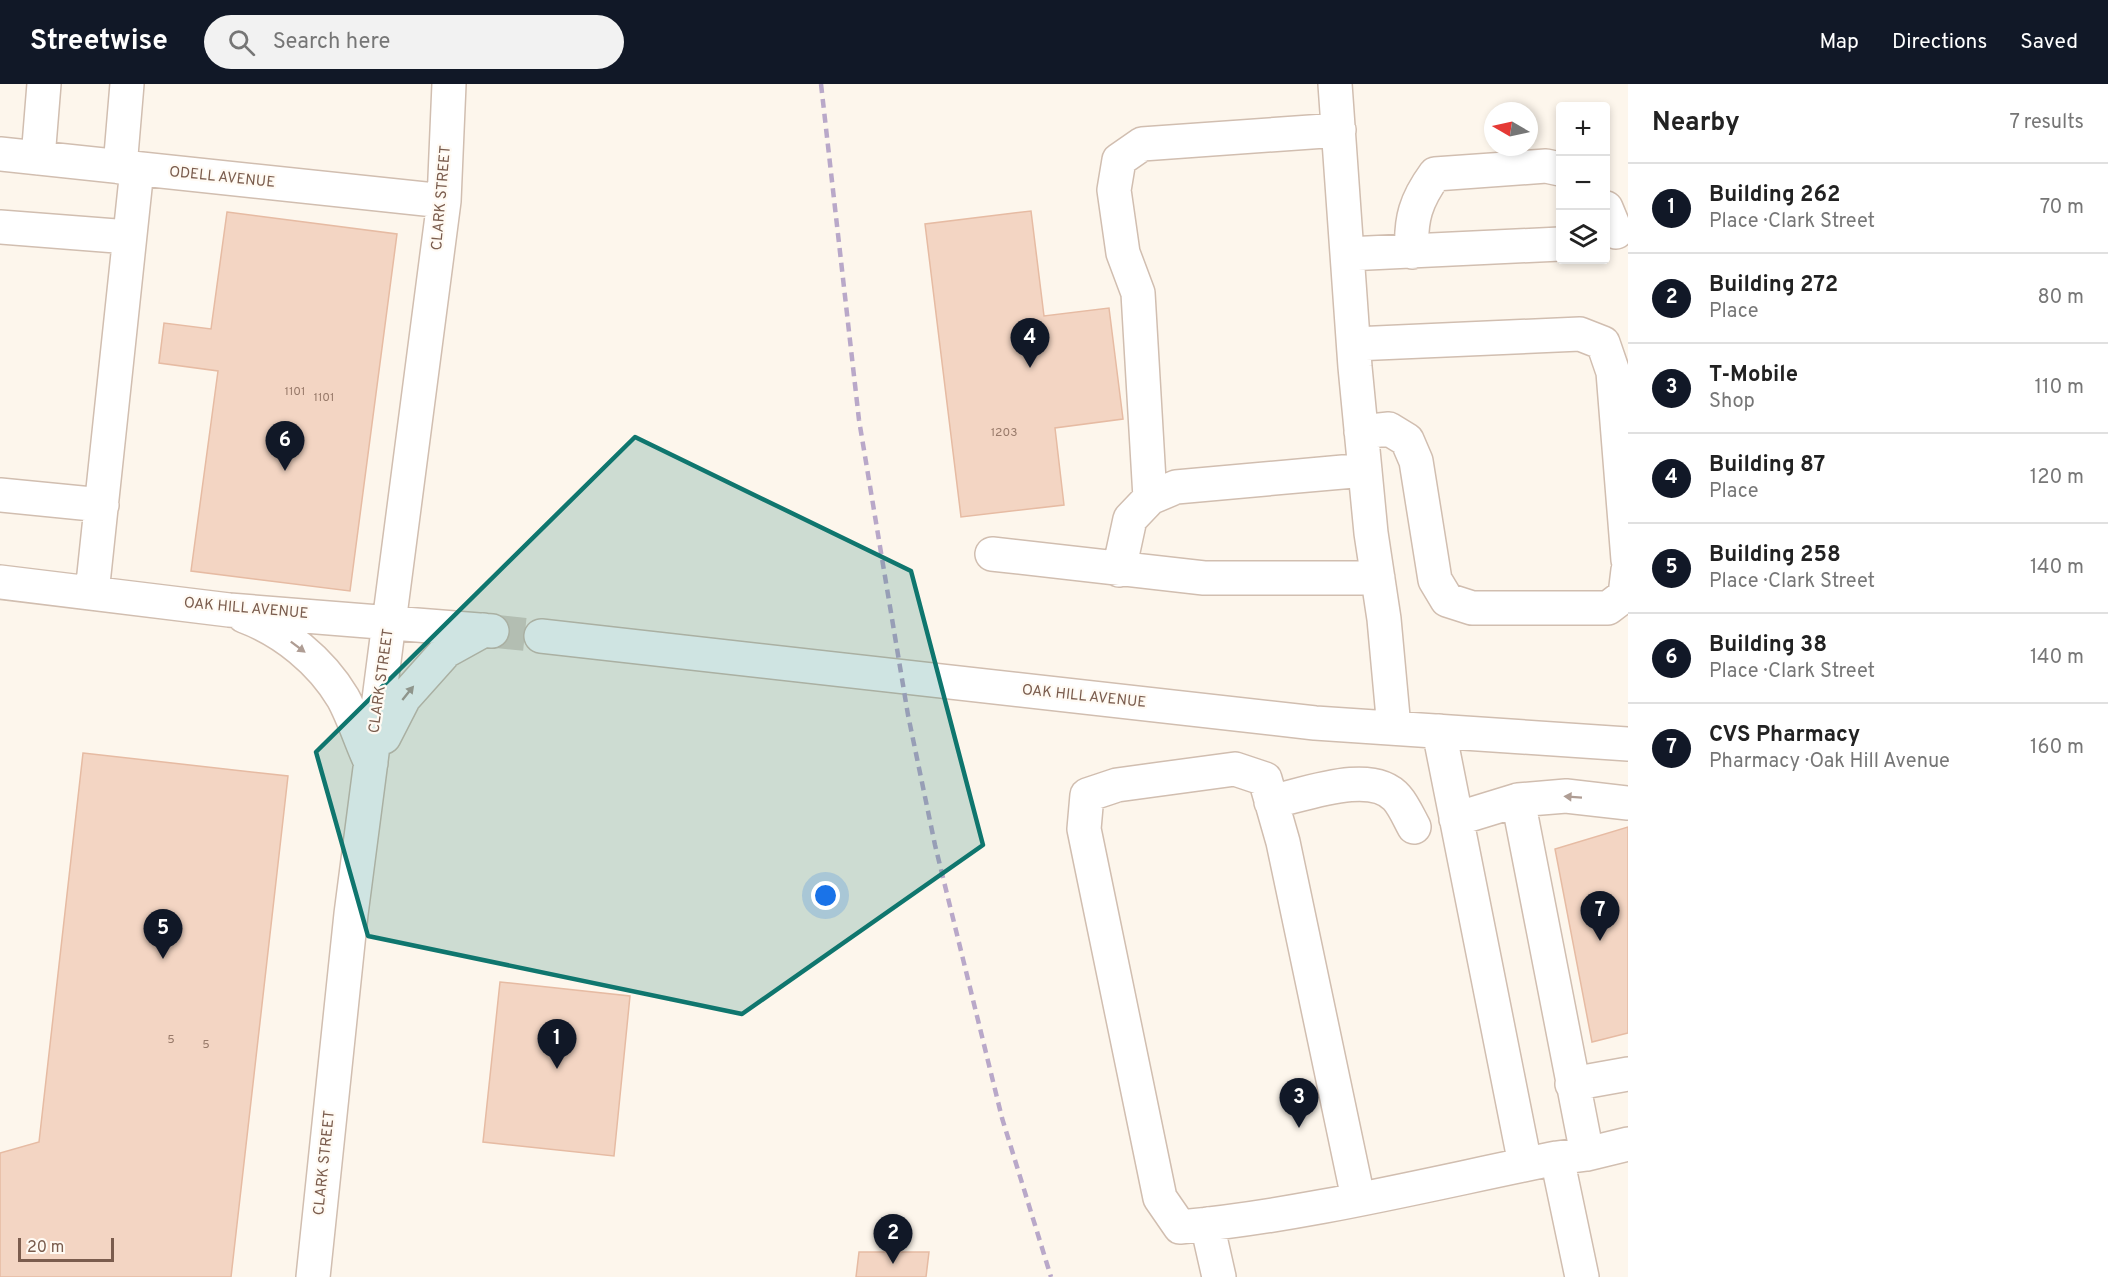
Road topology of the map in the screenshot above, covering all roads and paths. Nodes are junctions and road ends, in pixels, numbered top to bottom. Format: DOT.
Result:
graph roads {
  1 [pos="44,84"];
  2 [pos="128,84"];
  3 [pos="449,84"];
  4 [pos="1335,84"];
  5 [pos="1338,130"];
  6 [pos="0,154"];
  7 [pos="38,158"];
  8 [pos="128,168"];
  9 [pos="1556,168"];
  10 [pos="444,201"];
  11 [pos="0,227"];
  12 [pos="129,237"];
  13 [pos="1556,244"];
  14 [pos="1412,252"];
  15 [pos="1347,254"];
  16 [pos="1354,344"];
  17 [pos="1361,432"];
  18 [pos="1365,470"];
  19 [pos="0,495"];
  20 [pos="1149,498"];
  21 [pos="102,505"];
  22 [pos="993,554"];
  23 [pos="1628,560"];
  24 [pos="1119,570"];
  25 [pos="1628,570"];
  26 [pos="1378,578"];
  27 [pos="0,582"];
  28 [pos="92,593"];
  29 [pos="229,610"];
  30 [pos="391,621"];
  31 [pos="541,636"];
  32 [pos="1394,728"];
  33 [pos="1439,731"];
  34 [pos="1628,744"];
  35 [pos="371,763"];
  36 [pos="1518,800"];
  37 [pos="1271,802"];
  38 [pos="1628,802"];
  39 [pos="1456,819"];
  40 [pos="1414,827"];
  41 [pos="1628,1074"];
  42 [pos="1572,1084"];
  43 [pos="1628,1144"];
  44 [pos="1572,1156"];
  45 [pos="1525,1164"];
  46 [pos="1358,1198"];
  47 [pos="1207,1224"];
  48 [pos="313,1277"];
  49 [pos="1219,1277"];
  50 [pos="1582,1277"];
  1 -- 7 [label="street"];
  2 -- 8 [label="street"];
  3 -- 10 [label="street, CLARK STREET"];
  4 -- 5 [label="street"];
  5 -- 15 [label="street"];
  5 -- 20 [label="street"];
  6 -- 7 [label="street, ODELL AVENUE"];
  7 -- 8 [label="street, ODELL AVENUE"];
  8 -- 10 [label="street, ODELL AVENUE"];
  8 -- 12 [label="street"];
  9 -- 14 [label="street"];
  10 -- 30 [label="street, CLARK STREET"];
  11 -- 12 [label="street"];
  12 -- 21 [label="street"];
  13 -- 14 [label="street"];
  14 -- 15 [label="street"];
  15 -- 16 [label="street"];
  16 -- 17 [label="street"];
  16 -- 23 [label="street"];
  17 -- 18 [label="street"];
  17 -- 25 [label="street"];
  18 -- 20 [label="street"];
  18 -- 26 [label="street"];
  19 -- 21 [label="street"];
  20 -- 24 [label="street"];
  21 -- 28 [label="street"];
  22 -- 24 [label="street"];
  24 -- 26 [label="street"];
  26 -- 32 [label="street"];
  27 -- 28 [label="street, OAK HILL AVENUE"];
  28 -- 29 [label="street, OAK HILL AVENUE"];
  29 -- 30 [label="street, OAK HILL AVENUE"];
  29 -- 35 [label="street, one-way"];
  30 -- 35 [label="street, CLARK STREET"];
  35 -- 30 [label="street, OAK HILL AVENUE, one-way"];
  31 -- 32 [label="street, OAK HILL AVENUE"];
  32 -- 33 [label="street, OAK HILL AVENUE"];
  33 -- 34 [label="street, OAK HILL AVENUE"];
  33 -- 39 [label="street"];
  35 -- 48 [label="street, CLARK STREET"];
  38 -- 36 [label="street, one-way"];
  36 -- 39 [label="street"];
  36 -- 42 [label="street"];
  37 -- 40 [label="street"];
  37 -- 46 [label="street"];
  37 -- 47 [label="street"];
  39 -- 45 [label="street"];
  41 -- 42 [label="street"];
  42 -- 44 [label="street"];
  43 -- 44 [label="street"];
  44 -- 45 [label="street"];
  44 -- 50 [label="street"];
  45 -- 46 [label="street"];
  46 -- 47 [label="street"];
  47 -- 49 [label="street"];
}
